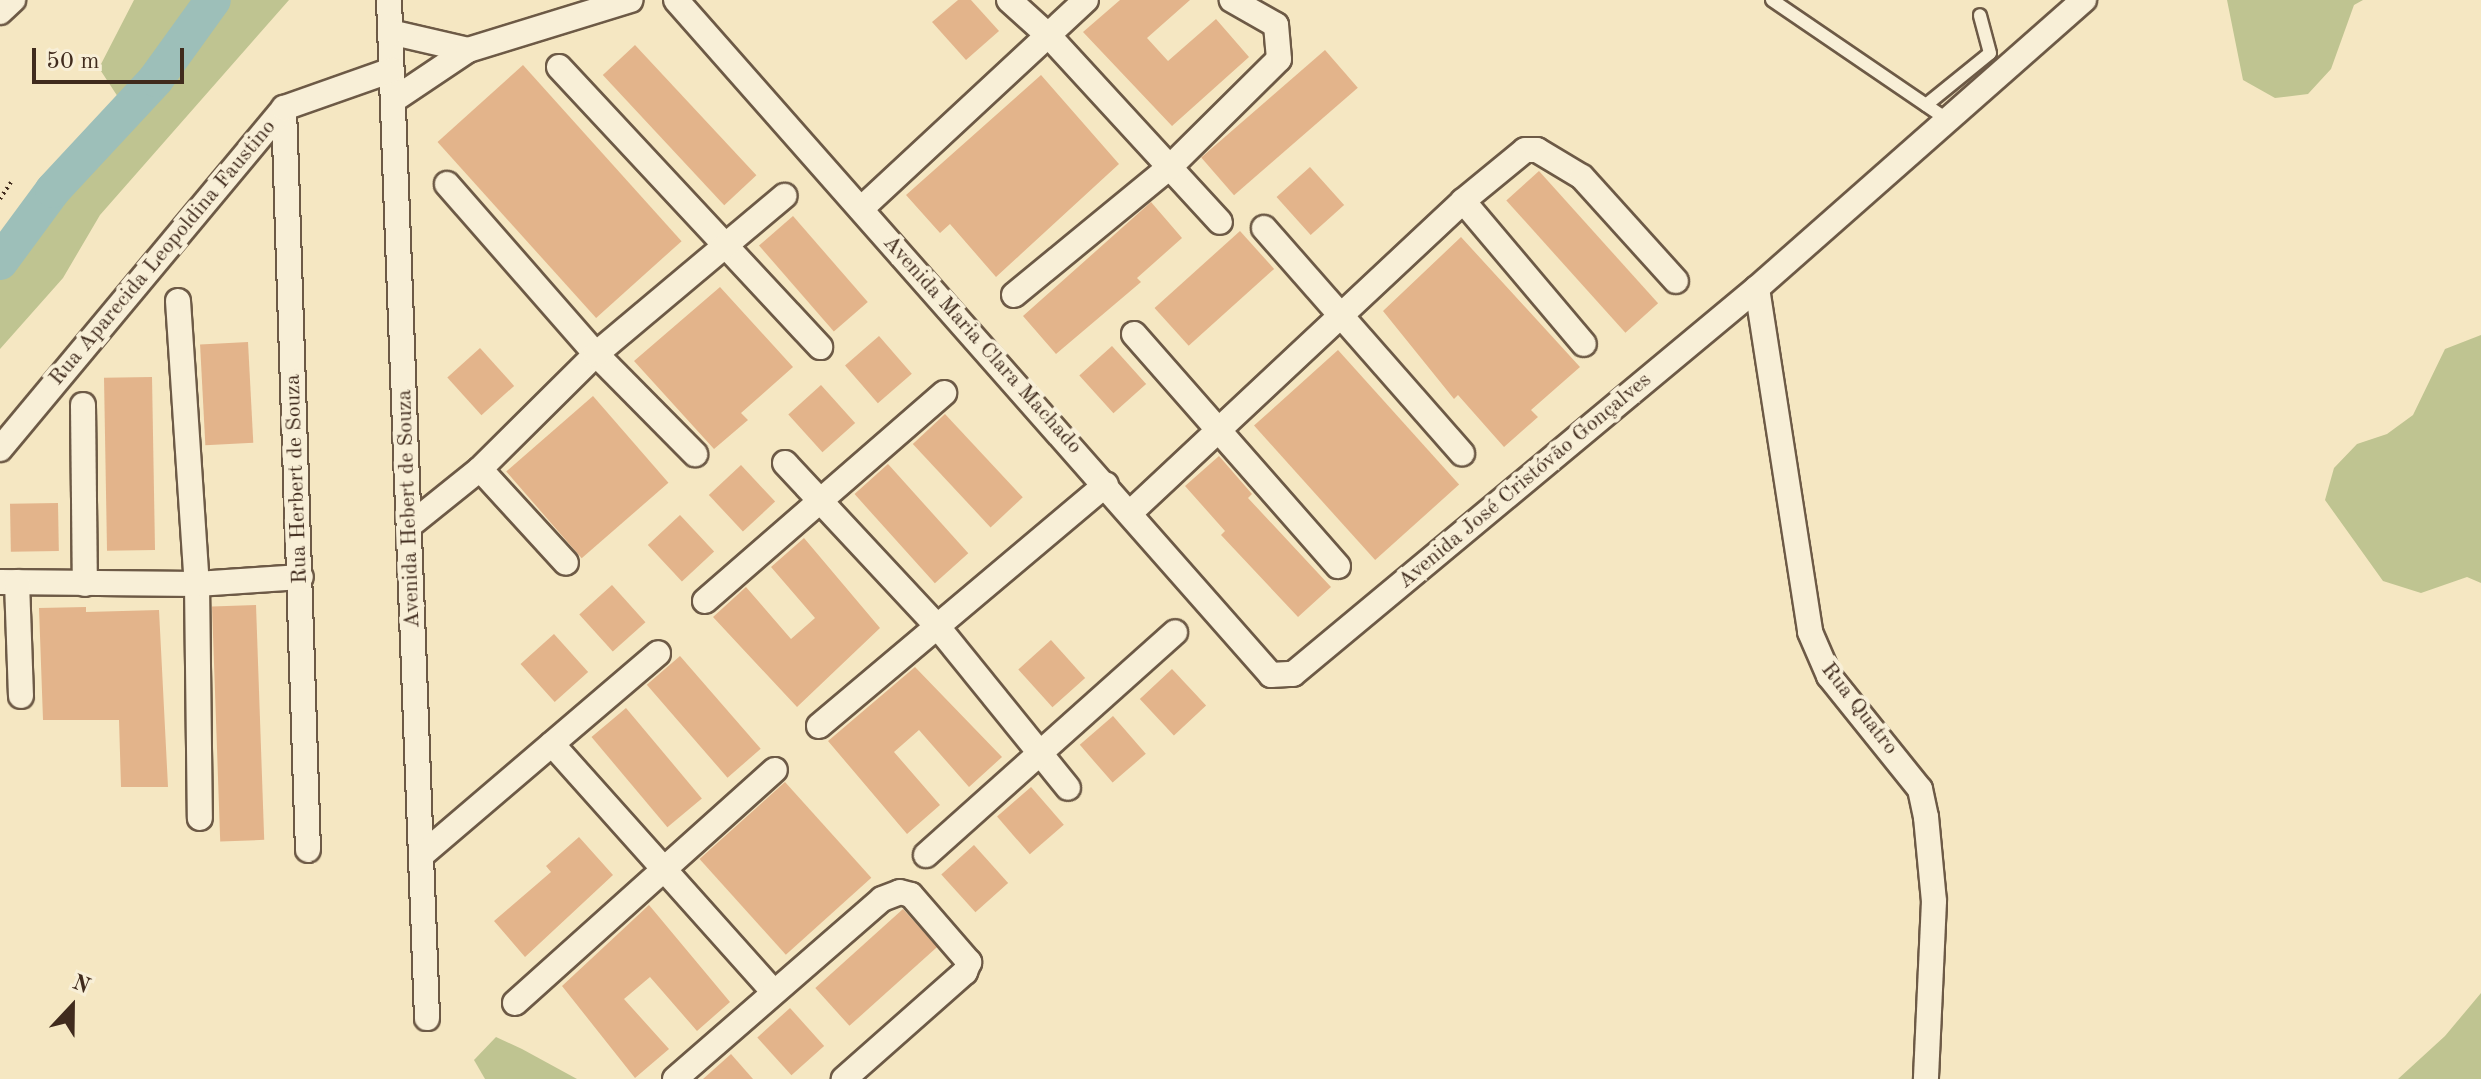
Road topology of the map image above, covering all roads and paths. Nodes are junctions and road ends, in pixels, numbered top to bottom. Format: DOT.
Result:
graph roads {
  1 [pos="13,0"];
  2 [pos="389,0"];
  3 [pos="631,0"];
  4 [pos="676,0"];
  5 [pos="1009,0"];
  6 [pos="1086,0"];
  7 [pos="1232,0"];
  8 [pos="1772,0"];
  9 [pos="2084,0"];
  10 [pos="0,12"];
  11 [pos="1980,15"];
  12 [pos="390,32"];
  13 [pos="1050,37"];
  14 [pos="468,50"];
  15 [pos="559,67"];
  16 [pos="392,70"];
  17 [pos="395,99"];
  18 [pos="1926,105"];
  19 [pos="284,108"];
  20 [pos="1948,120"];
  21 [pos="1170,167"];
  22 [pos="11,182"];
  23 [pos="447,184"];
  24 [pos="784,196"];
  25 [pos="0,199"];
  26 [pos="1463,201"];
  27 [pos="861,209"];
  28 [pos="1220,222"];
  29 [pos="1264,228"];
  30 [pos="723,246"];
  31 [pos="1676,281"];
  32 [pos="1757,288"];
  33 [pos="1014,295"];
  34 [pos="178,301"];
  35 [pos="1342,313"];
  36 [pos="1134,334"];
  37 [pos="1584,344"];
  38 [pos="820,347"];
  39 [pos="596,354"];
  40 [pos="944,393"];
  41 [pos="83,405"];
  42 [pos="1218,429"];
  43 [pos="0,449"];
  44 [pos="1462,453"];
  45 [pos="695,454"];
  46 [pos="785,463"];
  47 [pos="480,469"];
  48 [pos="1106,484"];
  49 [pos="818,500"];
  50 [pos="1131,512"];
  51 [pos="409,526"];
  52 [pos="566,563"];
  53 [pos="1338,566"];
  54 [pos="301,577"];
  55 [pos="9,582"];
  56 [pos="85,584"];
  57 [pos="197,584"];
  58 [pos="705,601"];
  59 [pos="937,626"];
  60 [pos="1175,632"];
  61 [pos="658,653"];
  62 [pos="1293,674"];
  63 [pos="21,696"];
  64 [pos="819,726"];
  65 [pos="552,744"];
  66 [pos="1041,755"];
  67 [pos="775,770"];
  68 [pos="1068,788"];
  69 [pos="200,818"];
  70 [pos="308,850"];
  71 [pos="423,854"];
  72 [pos="926,855"];
  73 [pos="661,868"];
  74 [pos="774,992"];
  75 [pos="515,1003"];
  76 [pos="427,1018"];
  77 [pos="675,1079"];
  78 [pos="844,1079"];
  79 [pos="1926,1079"];
  1 -- 10 [label="street"];
  2 -- 12 [label="street, Avenida Hebert de Souza"];
  3 -- 14 [label="street"];
  4 -- 27 [label="street, Avenida Maria Clara Machado"];
  5 -- 13 [label="street"];
  6 -- 13 [label="street"];
  7 -- 21 [label="street"];
  8 -- 18 [label="lane"];
  9 -- 20 [label="street, Avenida José Cristóvão Gonçalves"];
  11 -- 18 [label="lane"];
  12 -- 14 [label="street"];
  12 -- 16 [label="street, Avenida Hebert de Souza"];
  13 -- 21 [label="street"];
  13 -- 27 [label="street"];
  14 -- 17 [label="street"];
  15 -- 30 [label="street"];
  16 -- 17 [label="street, Avenida Hebert de Souza"];
  16 -- 19 [label="street, Rua Aparecida Leopoldina Faustino"];
  17 -- 51 [label="street, Avenida Hebert de Souza"];
  18 -- 20 [label="lane"];
  19 -- 43 [label="street, Rua Aparecida Leopoldina Faustino"];
  19 -- 54 [label="street, Rua Herbert de Souza"];
  20 -- 32 [label="street, Avenida José Cristóvão Gonçalves"];
  21 -- 28 [label="street"];
  21 -- 33 [label="street"];
  22 -- 25 [label="path"];
  23 -- 39 [label="street"];
  24 -- 30 [label="street"];
  26 -- 31 [label="street"];
  26 -- 35 [label="street"];
  26 -- 37 [label="street"];
  27 -- 48 [label="street, Avenida Maria Clara Machado"];
  29 -- 35 [label="street"];
  30 -- 38 [label="street"];
  30 -- 39 [label="street"];
  32 -- 62 [label="street, Avenida José Cristóvão Gonçalves"];
  32 -- 79 [label="street, Rua Quatro"];
  34 -- 57 [label="street"];
  35 -- 42 [label="street"];
  35 -- 44 [label="street"];
  36 -- 42 [label="street"];
  39 -- 45 [label="street"];
  39 -- 47 [label="street"];
  40 -- 49 [label="street"];
  41 -- 56 [label="street"];
  42 -- 50 [label="street"];
  42 -- 53 [label="street"];
  46 -- 49 [label="street"];
  47 -- 51 [label="street"];
  47 -- 52 [label="street"];
  48 -- 50 [label="street, Avenida Maria Clara Machado"];
  48 -- 59 [label="street"];
  49 -- 58 [label="street"];
  49 -- 59 [label="street"];
  50 -- 62 [label="street, Avenida Maria Clara Machado"];
  51 -- 71 [label="street, Avenida Hebert de Souza"];
  54 -- 57 [label="street"];
  54 -- 70 [label="street, Rua Herbert de Souza"];
  55 -- 56 [label="street"];
  55 -- 63 [label="street"];
  56 -- 57 [label="street"];
  57 -- 69 [label="street"];
  59 -- 64 [label="street"];
  59 -- 66 [label="street"];
  60 -- 66 [label="street"];
  61 -- 65 [label="street"];
  65 -- 71 [label="street"];
  65 -- 73 [label="street"];
  66 -- 68 [label="street"];
  66 -- 72 [label="street"];
  67 -- 73 [label="street"];
  71 -- 76 [label="street, Avenida Hebert de Souza"];
  73 -- 74 [label="street"];
  73 -- 75 [label="street"];
  74 -- 77 [label="street"];
  74 -- 78 [label="street"];
}
